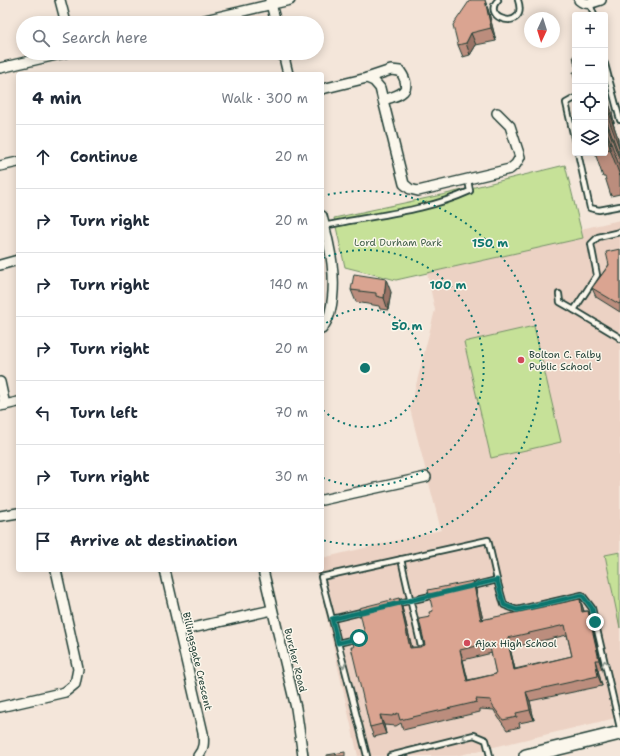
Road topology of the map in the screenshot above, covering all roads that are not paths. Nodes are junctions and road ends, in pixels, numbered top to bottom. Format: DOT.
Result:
graph roads {
  1 [pos="60,0"];
  2 [pos="290,0"];
  3 [pos="498,0"];
  4 [pos="518,0"];
  5 [pos="579,0"];
  6 [pos="601,0"];
  7 [pos="271,2"];
  8 [pos="590,4"];
  9 [pos="593,12"];
  10 [pos="64,16"];
  11 [pos="218,16"];
  12 [pos="274,16"];
  13 [pos="35,60"];
  14 [pos="285,60"];
  15 [pos="0,68"];
  16 [pos="288,72"];
  17 [pos="367,78"];
  18 [pos="608,78"];
  19 [pos="608,88"];
  20 [pos="611,88"];
  21 [pos="324,89"];
  22 [pos="572,99"];
  23 [pos="383,100"];
  24 [pos="497,114"];
  25 [pos="620,120"];
  26 [pos="572,129"];
  27 [pos="579,156"];
  28 [pos="16,162"];
  29 [pos="0,166"];
  30 [pos="468,180"];
  31 [pos="620,206"];
  32 [pos="324,226"];
  33 [pos="620,232"];
  34 [pos="16,261"];
  35 [pos="0,265"];
  36 [pos="559,294"];
  37 [pos="574,310"];
  38 [pos="324,325"];
  39 [pos="620,339"];
  40 [pos="0,382"];
  41 [pos="16,402"];
  42 [pos="3,405"];
  43 [pos="426,477"];
  44 [pos="324,500"];
  45 [pos="16,513"];
  46 [pos="0,516"];
  47 [pos="401,559"];
  48 [pos="56,572"];
  49 [pos="165,572"];
  50 [pos="263,572"];
  51 [pos="497,580"];
  52 [pos="461,589"];
  53 [pos="438,594"];
  54 [pos="411,600"];
  55 [pos="386,606"];
  56 [pos="272,610"];
  57 [pos="373,610"];
  58 [pos="332,619"];
  59 [pos="179,631"];
  60 [pos="359,638"];
  61 [pos="338,643"];
  62 [pos="423,653"];
  63 [pos="0,707"];
  64 [pos="620,728"];
  65 [pos="620,734"];
  66 [pos="198,756"];
  67 [pos="303,756"];
  68 [pos="366,756"];
  69 [pos="390,756"];
  70 [pos="490,756"];
  71 [pos="526,756"];
  1 -- 10 [label="street"];
  2 -- 7 [label="street"];
  3 -- 4 [label="lane"];
  5 -- 8 [label="street"];
  6 -- 8 [label="street"];
  7 -- 11 [label="street"];
  7 -- 12 [label="street"];
  8 -- 9 [label="lane"];
  13 -- 15 [label="street"];
  14 -- 16 [label="street"];
  17 -- 21 [label="street"];
  17 -- 23 [label="street"];
  17 -- 23 [label="street"];
  18 -- 20 [label="lane"];
  19 -- 20 [label="lane"];
  20 -- 25 [label="lane"];
  22 -- 26 [label="lane"];
  23 -- 30 [label="street"];
  24 -- 30 [label="street"];
  27 -- 31 [label="lane"];
  28 -- 29 [label="street"];
  30 -- 32 [label="lane"];
  32 -- 38 [label="street"];
  33 -- 37 [label="lane"];
  34 -- 35 [label="street"];
  36 -- 37 [label="lane"];
  37 -- 39 [label="lane"];
  40 -- 42 [label="street"];
  41 -- 42 [label="street"];
  43 -- 44 [label="street"];
  45 -- 46 [label="street"];
  47 -- 51 [label="lane"];
  47 -- 54 [label="lane"];
  47 -- 58 [label="lane"];
  48 -- 63 [label="street"];
  49 -- 59 [label="street, Billingsgate Crescent"];
  50 -- 56 [label="street, Burcher Road"];
  51 -- 52 [label="lane"];
  64 -- 51 [label="lane, one-way"];
  53 -- 54 [label="lane"];
  54 -- 55 [label="lane"];
  54 -- 62 [label="lane"];
  56 -- 59 [label="street"];
  56 -- 67 [label="street, Burcher Road"];
  57 -- 58 [label="lane"];
  58 -- 61 [label="lane"];
  59 -- 66 [label="street, Billingsgate Crescent"];
  60 -- 61 [label="lane"];
  61 -- 68 [label="lane, one-way"];
  65 -- 71 [label="main road"];
  70 -- 69 [label="lane, one-way"];
}
